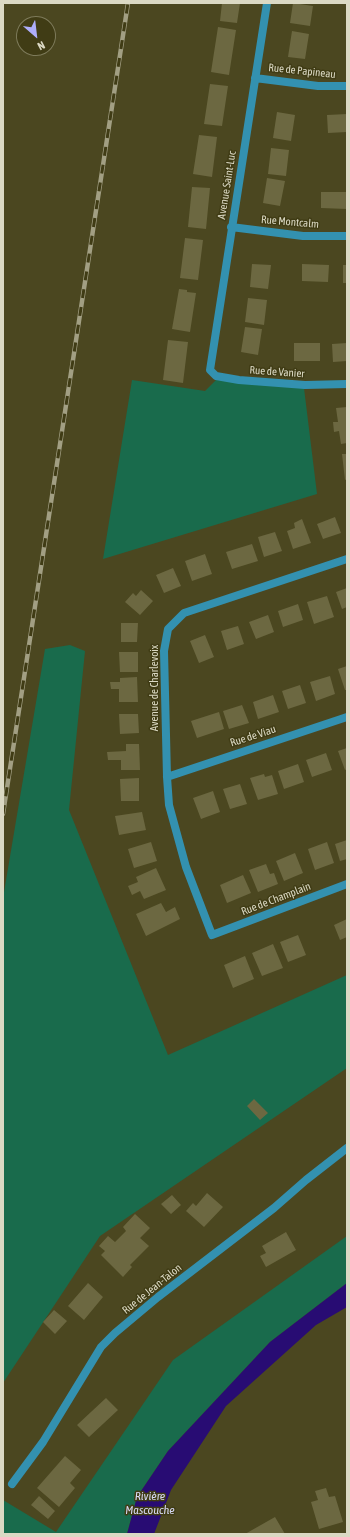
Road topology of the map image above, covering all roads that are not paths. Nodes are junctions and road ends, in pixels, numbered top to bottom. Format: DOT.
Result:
graph roads {
  1 [pos="267,3"];
  2 [pos="256,78"];
  3 [pos="347,86"];
  4 [pos="231,227"];
  5 [pos="347,236"];
  6 [pos="210,370"];
  7 [pos="347,384"];
  8 [pos="347,559"];
  9 [pos="347,716"];
  10 [pos="167,777"];
  11 [pos="347,884"];
  12 [pos="212,935"];
  13 [pos="347,1148"];
  14 [pos="12,1484"];
  1 -- 2 [label="street, Avenue Saint-Luc"];
  2 -- 3 [label="street, Rue de Papineau"];
  2 -- 4 [label="street, Avenue Saint-Luc"];
  4 -- 5 [label="street, Rue Montcalm"];
  4 -- 6 [label="street, Avenue Saint-Luc"];
  6 -- 7 [label="street, Rue de Vanier"];
  8 -- 10 [label="street, Avenue de Charlevoix"];
  9 -- 10 [label="street, Rue de Viau"];
  10 -- 12 [label="street, Avenue de Charlevoix"];
  11 -- 12 [label="street, Rue de Champlain"];
  13 -- 14 [label="street, Rue de Jean-Talon"];
}
